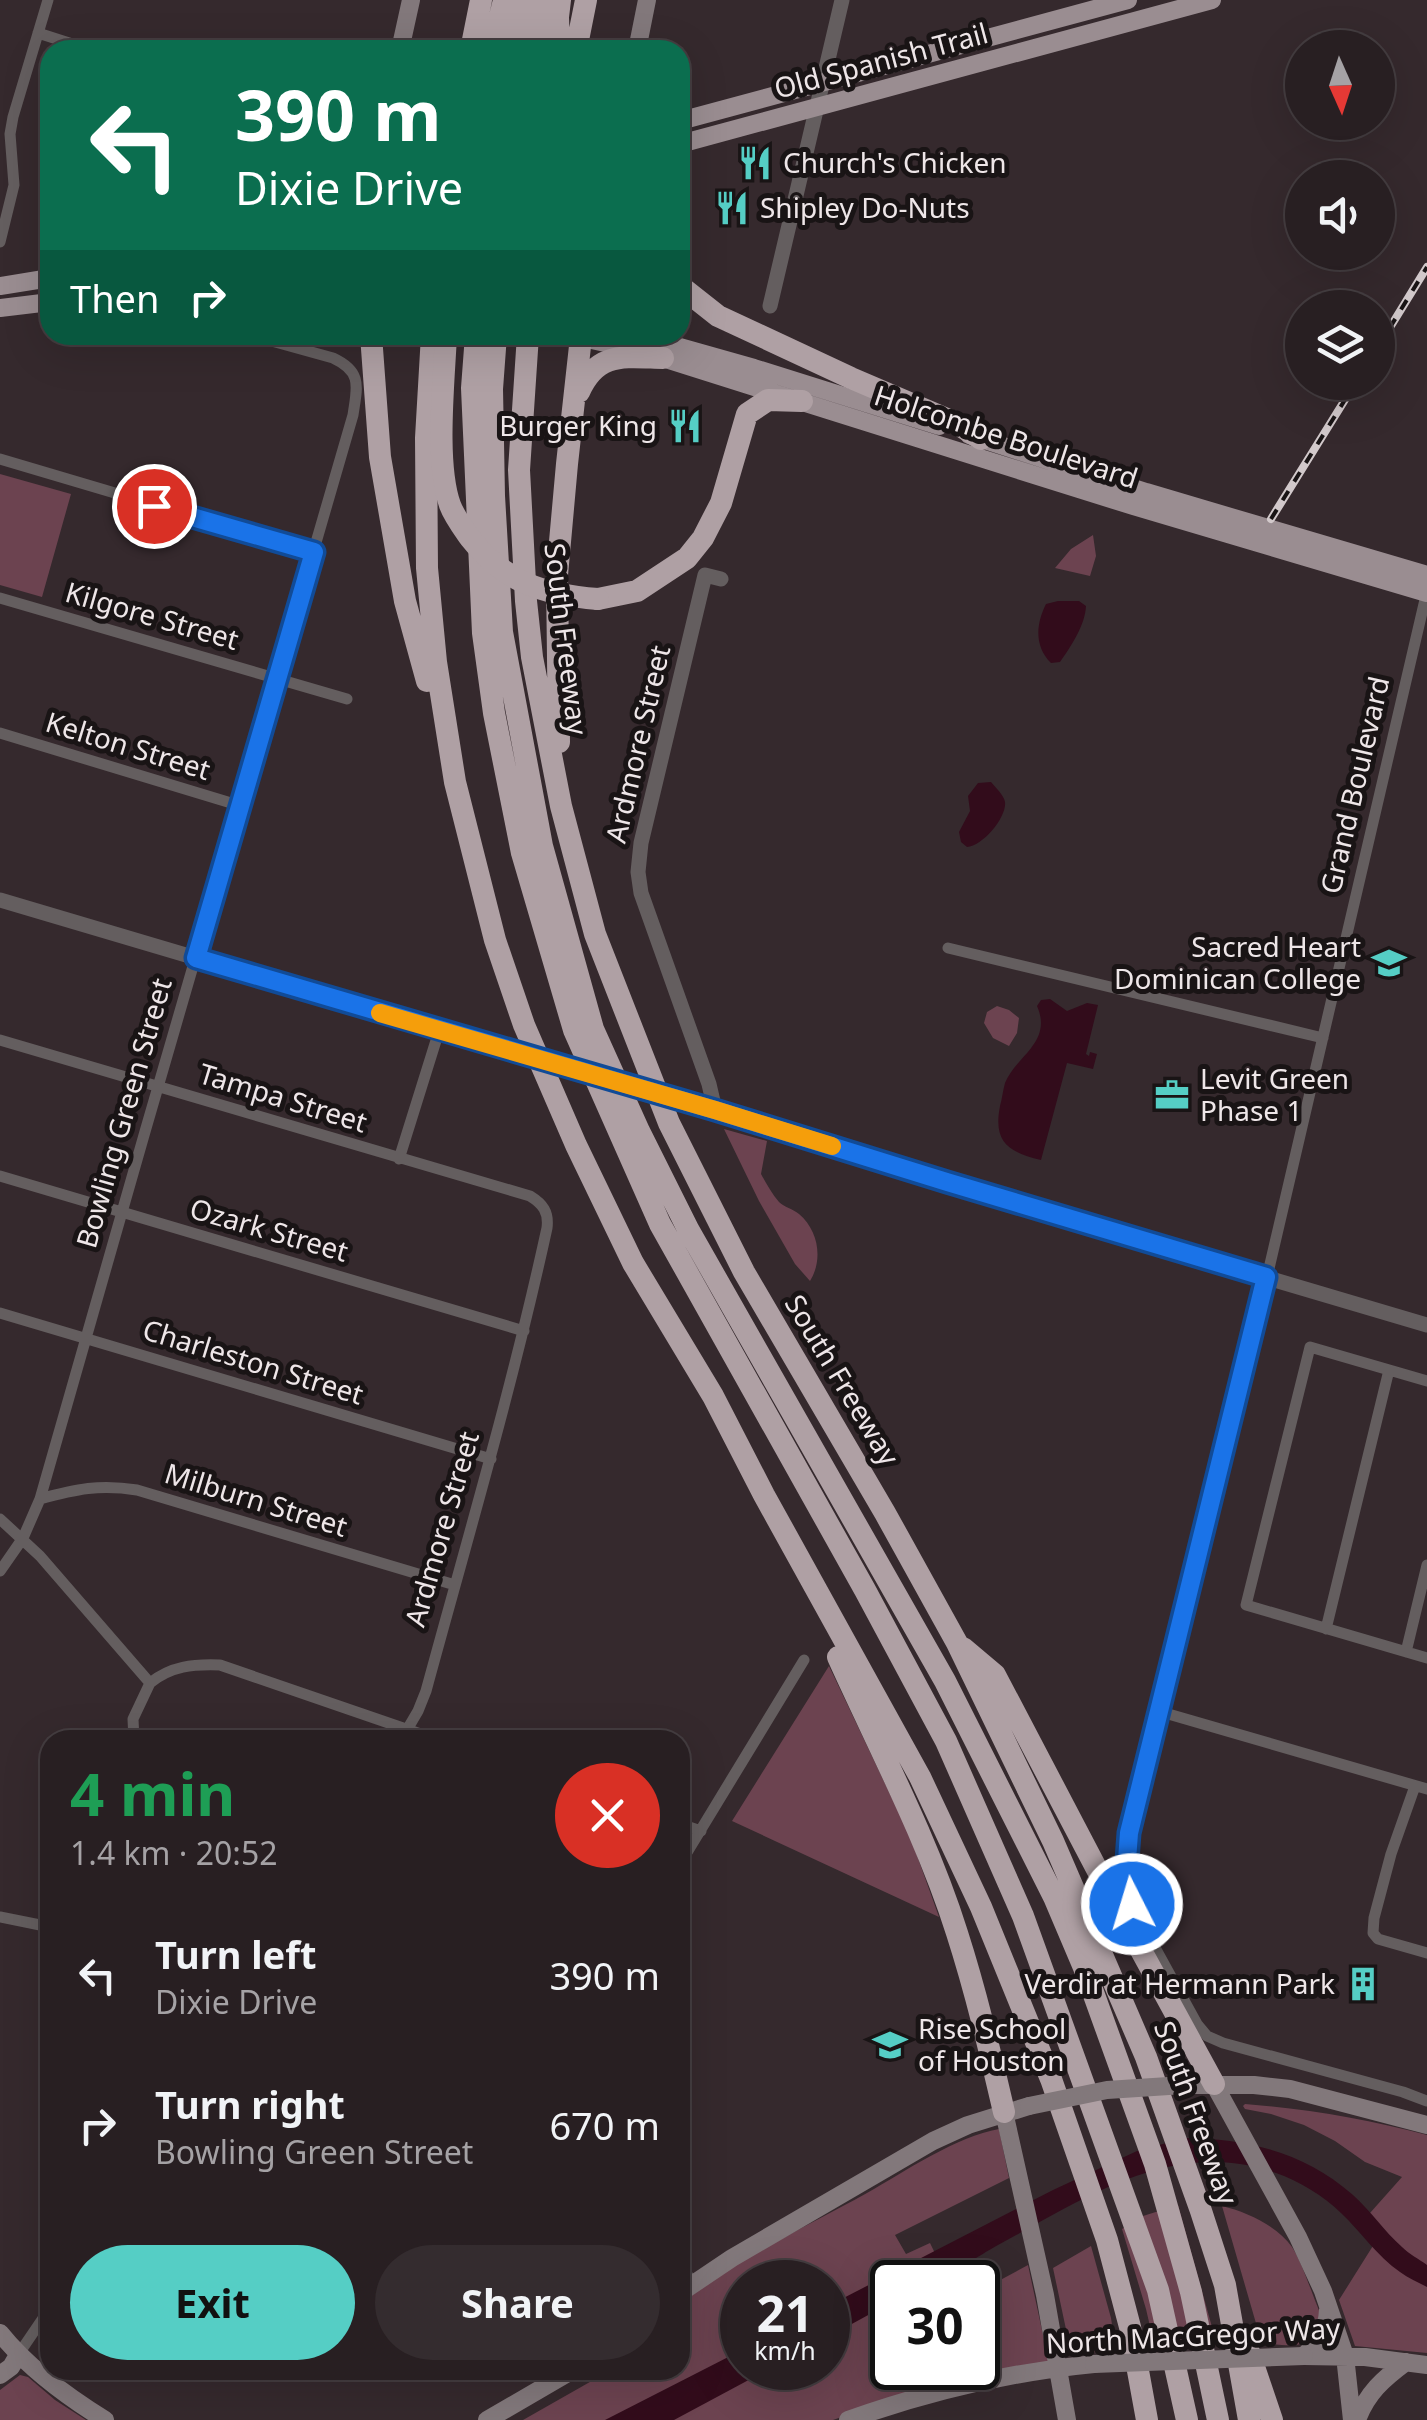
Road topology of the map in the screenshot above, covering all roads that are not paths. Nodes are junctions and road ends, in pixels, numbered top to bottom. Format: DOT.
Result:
graph roads {
  1 [pos="48,0"];
  2 [pos="411,0"];
  3 [pos="481,0"];
  4 [pos="504,0"];
  5 [pos="525,0"];
  6 [pos="547,0"];
  7 [pos="560,0"];
  8 [pos="586,0"];
  9 [pos="647,0"];
  10 [pos="842,0"];
  11 [pos="1128,0"];
  12 [pos="1212,0"];
  13 [pos="1154,8"];
  14 [pos="38,33"];
  15 [pos="60,40"];
  16 [pos="402,40"];
  17 [pos="473,40"];
  18 [pos="494,40"];
  19 [pos="516,40"];
  20 [pos="538,40"];
  21 [pos="559,40"];
  22 [pos="578,40"];
  23 [pos="639,40"];
  24 [pos="980,40"];
  25 [pos="986,62"];
  26 [pos="822,82"];
  27 [pos="816,108"];
  28 [pos="690,118"];
  29 [pos="690,141"];
  30 [pos="0,242"];
  31 [pos="40,280"];
  32 [pos="0,286"];
  33 [pos="690,294"];
  34 [pos="40,303"];
  35 [pos="770,306"];
  36 [pos="0,308"];
  37 [pos="287,345"];
  38 [pos="372,345"];
  39 [pos="431,345"];
  40 [pos="446,345"];
  41 [pos="475,345"];
  42 [pos="495,345"];
  43 [pos="527,345"];
  44 [pos="576,345"];
  45 [pos="612,345"];
  46 [pos="672,345"];
  47 [pos="663,358"];
  48 [pos="802,401"];
  49 [pos="573,404"];
  50 [pos="981,439"];
  51 [pos="0,459"];
  52 [pos="314,552"];
  53 [pos="1427,575"];
  54 [pos="721,579"];
  55 [pos="1427,592"];
  56 [pos="0,598"];
  57 [pos="277,678"];
  58 [pos="347,698"];
  59 [pos="0,733"];
  60 [pos="454,782"];
  61 [pos="241,806"];
  62 [pos="561,806"];
  63 [pos="0,900"];
  64 [pos="948,948"];
  65 [pos="196,958"];
  66 [pos="439,1030"];
  67 [pos="1323,1038"];
  68 [pos="0,1040"];
  69 [pos="159,1087"];
  70 [pos="709,1108"];
  71 [pos="399,1159"];
  72 [pos="0,1176"];
  73 [pos="546,1211"];
  74 [pos="120,1212"];
  75 [pos="1266,1277"];
  76 [pos="0,1313"];
  77 [pos="1427,1324"];
  78 [pos="524,1331"];
  79 [pos="84,1338"];
  80 [pos="1389,1370"];
  81 [pos="1427,1381"];
  82 [pos="491,1459"];
  83 [pos="764,1495"];
  84 [pos="40,1499"];
  85 [pos="0,1519"];
  86 [pos="23,1538"];
  87 [pos="1427,1565"];
  88 [pos="0,1571"];
  89 [pos="455,1586"];
  90 [pos="1326,1629"];
  91 [pos="957,1643"];
  92 [pos="1406,1652"];
  93 [pos="1427,1658"];
  94 [pos="804,1660"];
  95 [pos="150,1683"];
  96 [pos="1158,1711"];
  97 [pos="134,1730"];
  98 [pos="391,1730"];
  99 [pos="407,1730"];
  100 [pos="1421,1788"];
  101 [pos="690,1827"];
  102 [pos="701,1831"];
  103 [pos="690,1848"];
  104 [pos="0,1917"];
  105 [pos="40,1925"];
  106 [pos="1427,1953"];
  107 [pos="1220,2094"];
  108 [pos="1427,2101"];
  109 [pos="1004,2112"];
  110 [pos="1427,2125"];
  111 [pos="690,2285"];
  112 [pos="1226,2285"];
  113 [pos="1326,2298"];
  114 [pos="40,2323"];
  115 [pos="1130,2327"];
  116 [pos="0,2333"];
  117 [pos="18,2355"];
  118 [pos="1304,2356"];
  119 [pos="1345,2356"];
  120 [pos="1406,2362"];
  121 [pos="1427,2364"];
  122 [pos="1058,2367"];
  123 [pos="40,2373"];
  124 [pos="0,2375"];
  125 [pos="49,2380"];
  126 [pos="556,2380"];
  127 [pos="104,2420"];
  128 [pos="487,2420"];
  129 [pos="848,2420"];
  130 [pos="1067,2420"];
  131 [pos="1131,2420"];
  132 [pos="1147,2420"];
  133 [pos="1187,2420"];
  134 [pos="1218,2420"];
  135 [pos="1250,2420"];
  136 [pos="1272,2420"];
  137 [pos="1354,2420"];
  1 -- 14 [label="street"];
  2 -- 16 [label="main road"];
  3 -- 17 [label="highway"];
  4 -- 18 [label="highway"];
  5 -- 19 [label="highway"];
  6 -- 20 [label="highway"];
  7 -- 21 [label="highway"];
  8 -- 22 [label="highway"];
  9 -- 23 [label="main road"];
  10 -- 26 [label="street"];
  11 -- 24 [label="main road, Old Spanish Trail"];
  12 -- 13 [label="main road, Old Spanish Trail"];
  13 -- 25 [label="main road, Old Spanish Trail"];
  14 -- 15 [label="street"];
  14 -- 30 [label="street"];
  24 -- 25 [label="main road"];
  24 -- 26 [label="main road, Old Spanish Trail"];
  25 -- 27 [label="main road, Old Spanish Trail"];
  26 -- 27 [label="street"];
  26 -- 28 [label="main road, Old Spanish Trail"];
  27 -- 29 [label="main road, Old Spanish Trail"];
  27 -- 35 [label="street"];
  31 -- 32 [label="main road"];
  33 -- 50 [label="highway"];
  34 -- 36 [label="main road"];
  37 -- 52 [label="street, Bowling Green Street"];
  38 -- 60 [label="highway"];
  39 -- 60 [label="highway"];
  40 -- 48 [label="highway, bridge"];
  41 -- 133 [label="highway"];
  42 -- 134 [label="highway"];
  43 -- 62 [label="highway, South Freeway"];
  44 -- 49 [label="highway"];
  45 -- 47 [label="main road, Holcombe Boulevard"];
  46 -- 50 [label="main road, Holcombe Boulevard"];
  47 -- 48 [label="main road, Holcombe Boulevard"];
  47 -- 49 [label="highway"];
  48 -- 55 [label="main road, Holcombe Boulevard"];
  49 -- 62 [label="highway"];
  50 -- 53 [label="main road, Holcombe Boulevard"];
  51 -- 52 [label="street"];
  52 -- 57 [label="street, Bowling Green Street"];
  54 -- 70 [label="street, Ardmore Street"];
  55 -- 67 [label="street, Grand Boulevard"];
  56 -- 57 [label="street, Kilgore Street"];
  57 -- 58 [label="street, Kilgore Street"];
  57 -- 61 [label="street, Bowling Green Street"];
  59 -- 61 [label="street, Kelton Street"];
  60 -- 83 [label="highway"];
  61 -- 65 [label="street, Bowling Green Street"];
  62 -- 91 [label="highway, South Freeway"];
  63 -- 65 [label="street"];
  64 -- 67 [label="street"];
  65 -- 66 [label="street"];
  65 -- 69 [label="street, Bowling Green Street"];
  66 -- 70 [label="street, bridge"];
  66 -- 71 [label="street"];
  67 -- 75 [label="street, Grand Boulevard"];
  68 -- 69 [label="street, Tampa Street"];
  69 -- 71 [label="street, Tampa Street"];
  69 -- 74 [label="street, Bowling Green Street"];
  70 -- 75 [label="street"];
  71 -- 73 [label="street, Tampa Street"];
  72 -- 74 [label="street, Ozark Street"];
  73 -- 78 [label="street, Ardmore Street"];
  74 -- 78 [label="street, Ozark Street"];
  74 -- 79 [label="street, Bowling Green Street"];
  75 -- 77 [label="street"];
  75 -- 96 [label="street, Grand Boulevard"];
  76 -- 79 [label="street, Charleston Street"];
  78 -- 82 [label="street, Ardmore Street"];
  79 -- 82 [label="street, Charleston Street"];
  79 -- 84 [label="street, Bowling Green Street"];
  80 -- 81 [label="street"];
  80 -- 90 [label="street"];
  80 -- 90 [label="street"];
  82 -- 89 [label="street, Ardmore Street"];
  83 -- 109 [label="highway"];
  83 -- 115 [label="highway"];
  84 -- 86 [label="street, Bowling Green Street"];
  84 -- 89 [label="street, Milburn Street"];
  85 -- 86 [label="street"];
  86 -- 88 [label="street, Bowling Green Street"];
  86 -- 95 [label="street"];
  87 -- 92 [label="street"];
  89 -- 99 [label="street, Ardmore Street"];
  90 -- 92 [label="street"];
  91 -- 107 [label="highway"];
  91 -- 112 [label="highway, South Freeway"];
  92 -- 93 [label="street"];
  94 -- 102 [label="street"];
  95 -- 97 [label="street"];
  95 -- 98 [label="street"];
  96 -- 100 [label="street"];
  96 -- 108 [label="street, Grand Boulevard"];
  100 -- 106 [label="street"];
  101 -- 102 [label="street"];
  102 -- 103 [label="street"];
  104 -- 105 [label="street"];
  107 -- 109 [label="main road, bridge"];
  107 -- 110 [label="main road"];
  107 -- 113 [label="main road"];
  109 -- 111 [label="main road"];
  109 -- 122 [label="main road"];
  112 -- 135 [label="highway, South Freeway"];
  112 -- 136 [label="highway"];
  113 -- 118 [label="main road"];
  113 -- 119 [label="main road"];
  114 -- 117 [label="street"];
  115 -- 131 [label="highway"];
  115 -- 132 [label="highway"];
  116 -- 117 [label="main road"];
  117 -- 123 [label="main road"];
  117 -- 124 [label="main road"];
  118 -- 119 [label="main road, North MacGregor Way"];
  118 -- 122 [label="main road, North MacGregor Way, bridge"];
  119 -- 120 [label="main road, North MacGregor Way"];
  119 -- 137 [label="main road"];
  120 -- 121 [label="main road, North MacGregor Way"];
  120 -- 137 [label="main road"];
  122 -- 129 [label="main road, North MacGregor Way"];
  122 -- 130 [label="main road"];
  125 -- 127 [label="main road"];
  126 -- 128 [label="main road"];
}
